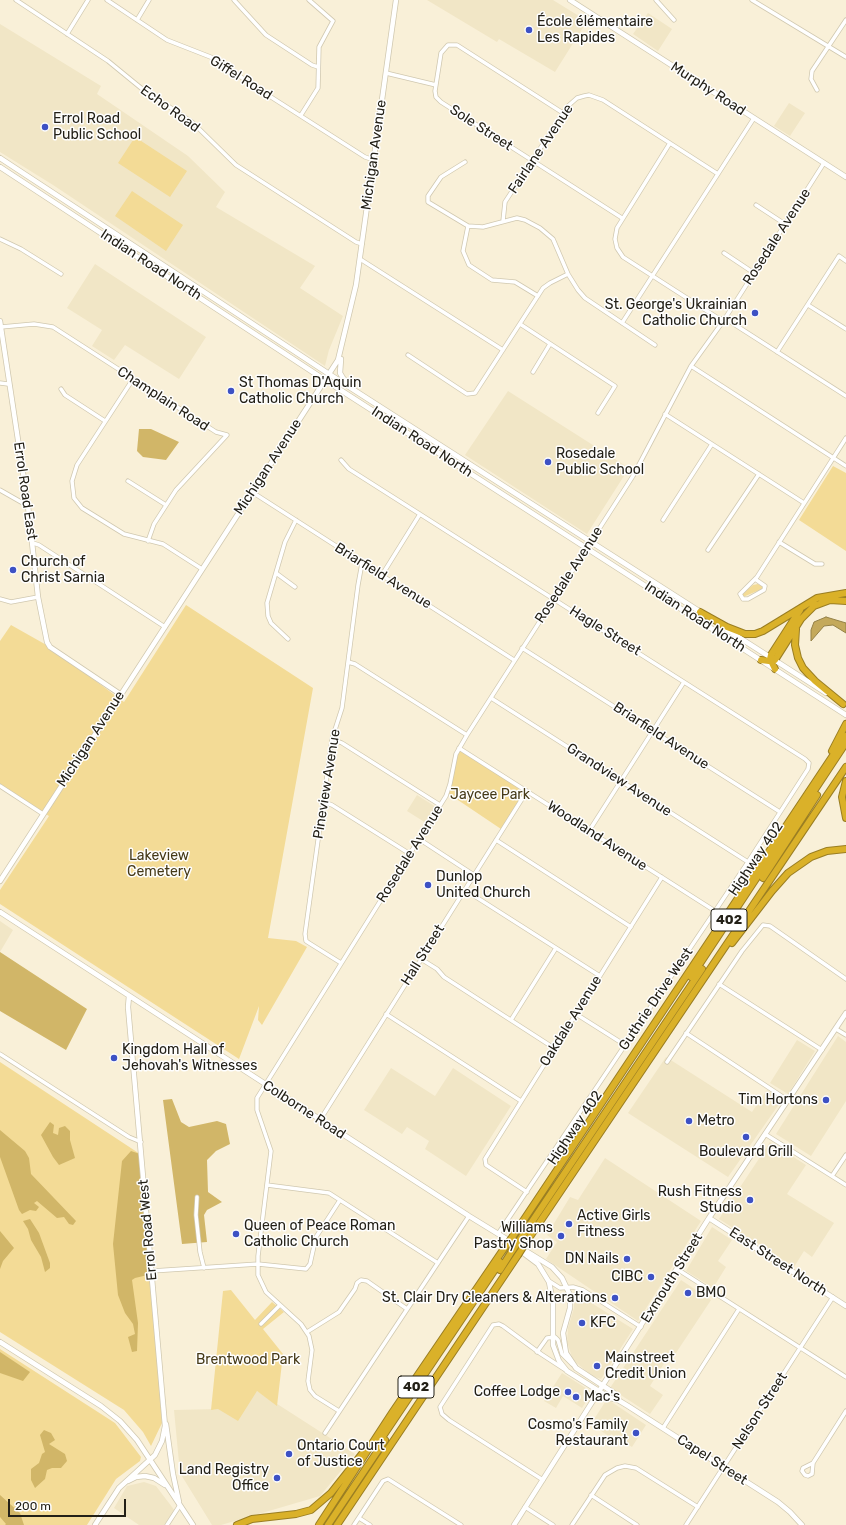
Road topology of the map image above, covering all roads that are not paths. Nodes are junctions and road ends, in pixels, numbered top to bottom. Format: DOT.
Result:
graph roads {
  1 [pos="16,0"];
  2 [pos="88,0"];
  3 [pos="106,0"];
  4 [pos="149,0"];
  5 [pos="234,0"];
  6 [pos="309,0"];
  7 [pos="396,0"];
  8 [pos="656,0"];
  9 [pos="752,0"];
  10 [pos="573,1"];
  11 [pos="137,20"];
  12 [pos="674,20"];
  13 [pos="846,20"];
  14 [pos="67,34"];
  15 [pos="829,46"];
  16 [pos="846,57"];
  17 [pos="318,67"];
  18 [pos="386,73"];
  19 [pos="436,85"];
  20 [pos="817,90"];
  21 [pos="563,113"];
  22 [pos="301,115"];
  23 [pos="754,118"];
  24 [pos="670,143"];
  25 [pos="0,158"];
  26 [pos="374,160"];
  27 [pos="532,161"];
  28 [pos="465,162"];
  29 [pos="824,163"];
  30 [pos="0,167"];
  31 [pos="718,174"];
  32 [pos="846,177"];
  33 [pos="756,205"];
  34 [pos="622,218"];
  35 [pos="503,221"];
  36 [pos="785,224"];
  37 [pos="468,226"];
  38 [pos="0,239"];
  39 [pos="362,244"];
  40 [pos="724,253"];
  41 [pos="360,260"];
  42 [pos="846,261"];
  43 [pos="754,273"];
  44 [pos="60,274"];
  45 [pos="568,274"];
  46 [pos="652,276"];
  47 [pos="538,296"];
  48 [pos="808,305"];
  49 [pos="724,320"];
  50 [pos="0,322"];
  51 [pos="622,323"];
  52 [pos="520,324"];
  53 [pos="1,327"];
  54 [pos="846,329"];
  55 [pos="345,337"];
  56 [pos="550,344"];
  57 [pos="655,345"];
  58 [pos="503,350"];
  59 [pos="777,352"];
  60 [pos="408,355"];
  61 [pos="691,366"];
  62 [pos="533,372"];
  63 [pos="329,374"];
  64 [pos="133,379"];
  65 [pos="325,380"];
  66 [pos="0,383"];
  67 [pos="8,384"];
  68 [pos="60,389"];
  69 [pos="360,394"];
  70 [pos="846,396"];
  71 [pos="598,413"];
  72 [pos="665,414"];
  73 [pos="105,421"];
  74 [pos="846,438"];
  75 [pos="712,444"];
  76 [pos="833,458"];
  77 [pos="341,460"];
  78 [pos="846,466"];
  79 [pos="759,474"];
  80 [pos="128,481"];
  81 [pos="0,490"];
  82 [pos="252,492"];
  83 [pos="804,503"];
  84 [pos="166,505"];
  85 [pos="28,506"];
  86 [pos="420,514"];
  87 [pos="296,520"];
  88 [pos="663,520"];
  89 [pos="148,541"];
  90 [pos="590,542"];
  91 [pos="779,542"];
  92 [pos="33,543"];
  93 [pos="586,548"];
  94 [pos="708,550"];
  95 [pos="362,563"];
  96 [pos="822,564"];
  97 [pos="202,569"];
  98 [pos="276,574"];
  99 [pos="382,575"];
  100 [pos="755,579"];
  101 [pos="295,587"];
  102 [pos="846,593"];
  103 [pos="38,597"];
  104 [pos="0,599"];
  105 [pos="554,599"];
  106 [pos="846,601"];
  107 [pos="805,604"];
  108 [pos="700,612"];
  109 [pos="801,619"];
  110 [pos="165,627"];
  111 [pos="288,638"];
  112 [pos="522,648"];
  113 [pos="514,660"];
  114 [pos="761,660"];
  115 [pos="772,660"];
  116 [pos="348,662"];
  117 [pos="775,669"];
  118 [pos="684,682"];
  119 [pos="120,694"];
  120 [pos="491,698"];
  121 [pos="845,705"];
  122 [pos="846,715"];
  123 [pos="846,724"];
  124 [pos="653,731"];
  125 [pos="467,735"];
  126 [pos="846,736"];
  127 [pos="332,739"];
  128 [pos="846,743"];
  129 [pos="459,748"];
  130 [pos="846,750"];
  131 [pos="809,763"];
  132 [pos="846,767"];
  133 [pos="621,781"];
  134 [pos="846,781"];
  135 [pos="813,785"];
  136 [pos="0,786"];
  137 [pos="527,791"];
  138 [pos="324,802"];
  139 [pos="440,805"];
  140 [pos="780,812"];
  141 [pos="43,814"];
  142 [pos="846,818"];
  143 [pos="589,831"];
  144 [pos="419,839"];
  145 [pos="496,840"];
  146 [pos="846,849"];
  147 [pos="410,854"];
  148 [pos="748,862"];
  149 [pos="474,875"];
  150 [pos="662,877"];
  151 [pos="0,881"];
  152 [pos="465,890"];
  153 [pos="715,911"];
  154 [pos="0,912"];
  155 [pos="631,927"];
  156 [pos="556,948"];
  157 [pos="421,959"];
  158 [pos="341,963"];
  159 [pos="600,976"];
  160 [pos="846,979"];
  161 [pos="720,984"];
  162 [pos="129,996"];
  163 [pos="846,1013"];
  164 [pos="386,1014"];
  165 [pos="576,1014"];
  166 [pos="511,1020"];
  167 [pos="836,1028"];
  168 [pos="686,1033"];
  169 [pos="665,1035"];
  170 [pos="846,1035"];
  171 [pos="625,1045"];
  172 [pos="554,1048"];
  173 [pos="822,1050"];
  174 [pos="0,1054"];
  175 [pos="667,1062"];
  176 [pos="264,1084"];
  177 [pos="789,1100"];
  178 [pos="521,1101"];
  179 [pos="320,1120"];
  180 [pos="766,1134"];
  181 [pos="141,1142"];
  182 [pos="846,1154"];
  183 [pos="832,1176"];
  184 [pos="267,1185"];
  185 [pos="846,1185"];
  186 [pos="527,1192"];
  187 [pos="197,1197"];
  188 [pos="340,1200"];
  189 [pos="469,1216"];
  190 [pos="710,1218"];
  191 [pos="498,1234"];
  192 [pos="516,1240"];
  193 [pos="509,1249"];
  194 [pos="438,1263"];
  195 [pos="258,1264"];
  196 [pos="204,1268"];
  197 [pos="677,1269"];
  198 [pos="152,1271"];
  199 [pos="547,1278"];
  200 [pos="562,1278"];
  201 [pos="568,1288"];
  202 [pos="583,1290"];
  203 [pos="833,1297"];
  204 [pos="280,1305"];
  205 [pos="846,1306"];
  206 [pos="407,1309"];
  207 [pos="739,1309"];
  208 [pos="261,1324"];
  209 [pos="641,1326"];
  210 [pos="307,1332"];
  211 [pos="552,1336"];
  212 [pos="0,1342"];
  213 [pos="800,1348"];
  214 [pos="537,1352"];
  215 [pos="574,1366"];
  216 [pos="567,1371"];
  217 [pos="846,1377"];
  218 [pos="603,1386"];
  219 [pos="600,1392"];
  220 [pos="618,1400"];
  221 [pos="419,1403"];
  222 [pos="339,1411"];
  223 [pos="846,1411"];
  224 [pos="392,1413"];
  225 [pos="164,1417"];
  226 [pos="663,1428"];
  227 [pos="324,1434"];
  228 [pos="150,1460"];
  229 [pos="813,1463"];
  230 [pos="724,1467"];
  231 [pos="543,1480"];
  232 [pos="168,1487"];
  233 [pos="115,1493"];
  234 [pos="591,1495"];
  235 [pos="180,1505"];
  236 [pos="525,1507"];
  237 [pos="698,1507"];
  238 [pos="359,1518"];
  239 [pos="95,1525"];
  240 [pos="167,1525"];
  241 [pos="193,1525"];
  242 [pos="237,1525"];
  243 [pos="319,1525"];
  244 [pos="324,1525"];
  245 [pos="328,1525"];
  246 [pos="337,1525"];
  247 [pos="342,1525"];
  248 [pos="354,1525"];
  249 [pos="370,1525"];
  250 [pos="461,1525"];
  251 [pos="514,1525"];
  252 [pos="553,1525"];
  253 [pos="572,1525"];
  254 [pos="637,1525"];
  255 [pos="686,1525"];
  256 [pos="802,1525"];
  1 -- 14 [label="street, Echo Road"];
  2 -- 14 [label="street"];
  3 -- 11 [label="street, Giffel Road"];
  4 -- 11 [label="street"];
  5 -- 17 [label="street"];
  6 -- 17 [label="street"];
  7 -- 18 [label="main road, Michigan Avenue"];
  8 -- 12 [label="street"];
  9 -- 15 [label="street"];
  10 -- 23 [label="main road, Murphy Road"];
  11 -- 22 [label="street, Giffel Road"];
  13 -- 15 [label="street"];
  14 -- 39 [label="street, Echo Road"];
  15 -- 16 [label="street"];
  15 -- 20 [label="street"];
  17 -- 22 [label="street"];
  18 -- 19 [label="street"];
  18 -- 26 [label="main road, Michigan Avenue"];
  19 -- 21 [label="street"];
  19 -- 27 [label="street, Sole Street"];
  21 -- 24 [label="street, Fairlane Avenue"];
  21 -- 27 [label="street, Fairlane Avenue"];
  22 -- 26 [label="street, Giffel Road"];
  23 -- 29 [label="main road, Murphy Road"];
  23 -- 31 [label="street"];
  24 -- 31 [label="street, Fairlane Avenue"];
  24 -- 34 [label="street"];
  25 -- 63 [label="main road, Indian Road North"];
  26 -- 39 [label="main road, Michigan Avenue"];
  27 -- 34 [label="street, Sole Street"];
  27 -- 35 [label="street, Fairlane Avenue"];
  28 -- 37 [label="street"];
  29 -- 32 [label="main road, Murphy Road"];
  29 -- 36 [label="street, Rosedale Avenue"];
  30 -- 65 [label="main road, Indian Road North"];
  31 -- 46 [label="street"];
  33 -- 36 [label="street"];
  34 -- 46 [label="street"];
  35 -- 37 [label="street"];
  35 -- 45 [label="street"];
  36 -- 43 [label="street, Rosedale Avenue"];
  37 -- 47 [label="street"];
  38 -- 44 [label="street"];
  39 -- 41 [label="main road, Michigan Avenue"];
  40 -- 43 [label="street"];
  41 -- 55 [label="main road, Michigan Avenue"];
  41 -- 58 [label="street"];
  42 -- 48 [label="street"];
  43 -- 49 [label="street, Rosedale Avenue"];
  45 -- 47 [label="street"];
  45 -- 51 [label="street"];
  46 -- 49 [label="street"];
  46 -- 51 [label="street"];
  47 -- 52 [label="street"];
  48 -- 54 [label="street"];
  48 -- 59 [label="street"];
  49 -- 59 [label="street"];
  49 -- 61 [label="street, Rosedale Avenue"];
  50 -- 53 [label="main road, Errol Road East"];
  51 -- 57 [label="street"];
  52 -- 56 [label="street"];
  52 -- 58 [label="street"];
  53 -- 64 [label="street, Champlain Road"];
  53 -- 67 [label="main road, Errol Road East"];
  55 -- 63 [label="main road, Michigan Avenue"];
  55 -- 69 [label="main road"];
  56 -- 62 [label="street"];
  56 -- 71 [label="street"];
  58 -- 60 [label="street"];
  59 -- 70 [label="street"];
  61 -- 72 [label="street, Rosedale Avenue"];
  61 -- 76 [label="street"];
  63 -- 65 [label="main road, Michigan Avenue"];
  63 -- 69 [label="main road, Indian Road North"];
  64 -- 73 [label="street"];
  64 -- 84 [label="street, Champlain Road"];
  65 -- 82 [label="main road, Michigan Avenue"];
  65 -- 93 [label="main road, Indian Road North"];
  66 -- 67 [label="street"];
  67 -- 85 [label="main road, Errol Road East"];
  68 -- 73 [label="street"];
  69 -- 90 [label="main road, Indian Road North"];
  72 -- 75 [label="street"];
  72 -- 90 [label="street, Rosedale Avenue"];
  73 -- 89 [label="street"];
  74 -- 76 [label="street"];
  75 -- 79 [label="street"];
  75 -- 88 [label="street"];
  76 -- 78 [label="street"];
  76 -- 83 [label="street"];
  77 -- 86 [label="street, Hagle Street"];
  79 -- 83 [label="street"];
  79 -- 94 [label="street"];
  80 -- 84 [label="street"];
  81 -- 85 [label="street"];
  82 -- 87 [label="street, Briarfield Avenue"];
  82 -- 97 [label="main road, Michigan Avenue"];
  83 -- 91 [label="street"];
  84 -- 89 [label="street, Champlain Road"];
  85 -- 92 [label="main road, Errol Road East"];
  86 -- 99 [label="street"];
  86 -- 105 [label="street, Hagle Street"];
  87 -- 95 [label="street, Briarfield Avenue"];
  87 -- 98 [label="street"];
  89 -- 97 [label="street"];
  90 -- 93 [label="street, Rosedale Avenue"];
  90 -- 108 [label="main road, Indian Road North"];
  91 -- 96 [label="street"];
  91 -- 100 [label="street"];
  92 -- 103 [label="main road, Errol Road East"];
  92 -- 110 [label="street"];
  93 -- 105 [label="street, Rosedale Avenue"];
  93 -- 114 [label="main road, Indian Road North"];
  95 -- 99 [label="street, Briarfield Avenue"];
  95 -- 116 [label="street, Pineview Avenue"];
  97 -- 110 [label="main road, Michigan Avenue"];
  98 -- 101 [label="street"];
  98 -- 111 [label="street"];
  99 -- 113 [label="street, Briarfield Avenue"];
  100 -- 100 [label="street"];
  102 -- 107 [label="highway"];
  103 -- 104 [label="street"];
  103 -- 119 [label="main road, Errol Road East"];
  105 -- 112 [label="street, Rosedale Avenue"];
  105 -- 118 [label="street, Hagle Street"];
  106 -- 109 [label="highway"];
  107 -- 108 [label="highway"];
  107 -- 115 [label="highway"];
  108 -- 115 [label="main road, Indian Road North"];
  109 -- 115 [label="highway"];
  109 -- 121 [label="highway"];
  110 -- 119 [label="main road, Michigan Avenue"];
  112 -- 113 [label="street, Rosedale Avenue"];
  112 -- 124 [label="street, Briarfield Avenue"];
  113 -- 120 [label="street, Rosedale Avenue"];
  114 -- 115 [label="highway"];
  114 -- 117 [label="main road, Indian Road North"];
  115 -- 117 [label="highway"];
  115 -- 121 [label="main road, Indian Road North"];
  116 -- 125 [label="street"];
  116 -- 127 [label="street, Pineview Avenue"];
  117 -- 122 [label="main road, Indian Road North"];
  118 -- 124 [label="street"];
  118 -- 131 [label="street, Hagle Street"];
  119 -- 141 [label="main road, Michigan Avenue"];
  120 -- 125 [label="street, Rosedale Avenue"];
  120 -- 133 [label="street, Grandview Avenue"];
  123 -- 135 [label="highway"];
  124 -- 133 [label="street"];
  124 -- 140 [label="street, Briarfield Avenue"];
  125 -- 129 [label="street, Rosedale Avenue"];
  126 -- 135 [label="highway"];
  127 -- 138 [label="street, Pineview Avenue"];
  127 -- 139 [label="street"];
  128 -- 192 [label="highway, Highway 402 / 402"];
  129 -- 137 [label="street, Woodland Avenue"];
  129 -- 139 [label="street, Rosedale Avenue"];
  130 -- 192 [label="highway"];
  131 -- 140 [label="street, Guthrie Drive West"];
  132 -- 169 [label="highway, Highway 402 / 402"];
  133 -- 143 [label="street"];
  133 -- 148 [label="street, Grandview Avenue"];
  134 -- 142 [label="highway"];
  135 -- 192 [label="highway"];
  136 -- 141 [label="street"];
  137 -- 143 [label="street, Woodland Avenue"];
  137 -- 145 [label="street, Hall Street"];
  138 -- 147 [label="street"];
  138 -- 158 [label="street, Pineview Avenue"];
  139 -- 144 [label="street, Rosedale Avenue"];
  140 -- 148 [label="street, Guthrie Drive West"];
  141 -- 151 [label="main road, Michigan Avenue"];
  143 -- 150 [label="street, Woodland Avenue"];
  144 -- 147 [label="street, Rosedale Avenue"];
  144 -- 149 [label="street"];
  145 -- 149 [label="street, Hall Street"];
  145 -- 155 [label="street"];
  146 -- 169 [label="highway"];
  147 -- 158 [label="street, Rosedale Avenue"];
  148 -- 153 [label="street, Guthrie Drive West"];
  149 -- 152 [label="street, Hall Street"];
  150 -- 153 [label="street, Woodland Avenue"];
  150 -- 155 [label="street, Oakdale Avenue"];
  152 -- 156 [label="street"];
  152 -- 157 [label="street, Hall Street"];
  153 -- 171 [label="street, Guthrie Drive West"];
  154 -- 162 [label="main road, Colborne Road"];
  155 -- 159 [label="street, Oakdale Avenue"];
  156 -- 159 [label="street"];
  156 -- 166 [label="street"];
  157 -- 164 [label="street, Hall Street"];
  157 -- 166 [label="street"];
  158 -- 176 [label="street, Rosedale Avenue"];
  159 -- 165 [label="street, Oakdale Avenue"];
  160 -- 161 [label="street"];
  161 -- 168 [label="street"];
  161 -- 173 [label="street"];
  162 -- 176 [label="main road, Colborne Road"];
  162 -- 181 [label="main road, Errol Road West"];
  163 -- 167 [label="main road, Exmouth Street"];
  164 -- 178 [label="street"];
  164 -- 179 [label="street, Hall Street"];
  165 -- 171 [label="street"];
  165 -- 172 [label="street, Oakdale Avenue"];
  166 -- 172 [label="street"];
  167 -- 170 [label="street"];
  167 -- 173 [label="main road, Exmouth Street"];
  168 -- 175 [label="street"];
  168 -- 177 [label="street"];
  169 -- 192 [label="highway, Highway 402 / 402"];
  171 -- 186 [label="street, Guthrie Drive West"];
  172 -- 178 [label="street, Oakdale Avenue"];
  173 -- 177 [label="main road, Exmouth Street"];
  174 -- 181 [label="street"];
  176 -- 179 [label="main road, Colborne Road"];
  176 -- 184 [label="street, Rosedale Avenue"];
  177 -- 180 [label="main road, Exmouth Street"];
  178 -- 186 [label="street, Oakdale Avenue"];
  179 -- 189 [label="main road, Colborne Road"];
  180 -- 183 [label="street"];
  180 -- 190 [label="main road, Exmouth Street"];
  181 -- 198 [label="main road, Errol Road West"];
  182 -- 183 [label="street"];
  183 -- 185 [label="street"];
  184 -- 188 [label="street"];
  184 -- 195 [label="street, Rosedale Avenue"];
  186 -- 191 [label="street, Guthrie Drive West"];
  187 -- 196 [label="street"];
  188 -- 194 [label="street"];
  188 -- 195 [label="street"];
  189 -- 191 [label="main road, Colborne Road"];
  189 -- 194 [label="street"];
  190 -- 197 [label="main road, Exmouth Street"];
  190 -- 203 [label="main road, East Street North"];
  191 -- 192 [label="main road, Colborne Road"];
  192 -- 193 [label="highway, Highway 402 / 402"];
  192 -- 199 [label="main road, Colborne Road"];
  192 -- 200 [label="main road, Colborne Road"];
  192 -- 221 [label="highway, Highway 402 / 402, bridge"];
  193 -- 224 [label="highway"];
  193 -- 244 [label="highway, Highway 402 / 402"];
  193 -- 245 [label="highway"];
  194 -- 206 [label="street"];
  195 -- 196 [label="street"];
  195 -- 204 [label="street, Rosedale Avenue"];
  196 -- 198 [label="street"];
  197 -- 207 [label="street"];
  197 -- 209 [label="main road, Exmouth Street"];
  198 -- 225 [label="main road, Errol Road West"];
  199 -- 201 [label="street, Colborne Road"];
  199 -- 211 [label="main road, Capel Street"];
  200 -- 201 [label="main road, Colborne Road"];
  200 -- 202 [label="street"];
  201 -- 202 [label="street, Colborne Road"];
  201 -- 215 [label="main road, Capel Street"];
  202 -- 209 [label="street, Colborne Road"];
  203 -- 205 [label="main road, East Street North"];
  203 -- 213 [label="street, Nelson Street"];
  204 -- 208 [label="street"];
  204 -- 210 [label="street, Rosedale Avenue"];
  206 -- 210 [label="street"];
  206 -- 222 [label="street"];
  207 -- 213 [label="street"];
  207 -- 226 [label="street"];
  209 -- 218 [label="main road, Exmouth Street"];
  210 -- 222 [label="street, Rosedale Avenue"];
  211 -- 214 [label="street"];
  211 -- 215 [label="street, Capel Street"];
  211 -- 216 [label="main road, Capel Street"];
  212 -- 228 [label="main road"];
  213 -- 217 [label="street"];
  213 -- 230 [label="street, Nelson Street"];
  214 -- 216 [label="street, Capel Street"];
  214 -- 231 [label="street, Capel Street"];
  215 -- 218 [label="main road, Capel Street"];
  216 -- 219 [label="main road, Capel Street"];
  218 -- 219 [label="main road, Exmouth Street"];
  218 -- 220 [label="main road, Capel Street"];
  219 -- 220 [label="main road, Capel Street"];
  219 -- 231 [label="main road, Exmouth Street"];
  220 -- 226 [label="main road, Capel Street"];
  221 -- 246 [label="highway, Highway 402 / 402"];
  221 -- 247 [label="highway"];
  222 -- 227 [label="street"];
  223 -- 229 [label="street"];
  224 -- 242 [label="highway"];
  224 -- 243 [label="highway"];
  225 -- 228 [label="main road, Errol Road West"];
  225 -- 235 [label="main road"];
  226 -- 230 [label="main road, Capel Street"];
  228 -- 232 [label="main road"];
  228 -- 233 [label="main road, Errol Road West"];
  230 -- 237 [label="street, Nelson Street"];
  230 -- 256 [label="main road, Capel Street"];
  231 -- 236 [label="main road, Exmouth Street"];
  232 -- 233 [label="main road"];
  232 -- 235 [label="main road"];
  233 -- 239 [label="main road"];
  234 -- 237 [label="street"];
  234 -- 253 [label="street"];
  234 -- 254 [label="street"];
  235 -- 240 [label="street"];
  235 -- 241 [label="main road"];
  236 -- 251 [label="main road, Exmouth Street"];
  236 -- 252 [label="street"];
  237 -- 255 [label="street, Nelson Street"];
  238 -- 248 [label="street"];
  238 -- 249 [label="street"];
  238 -- 250 [label="street"];
}
